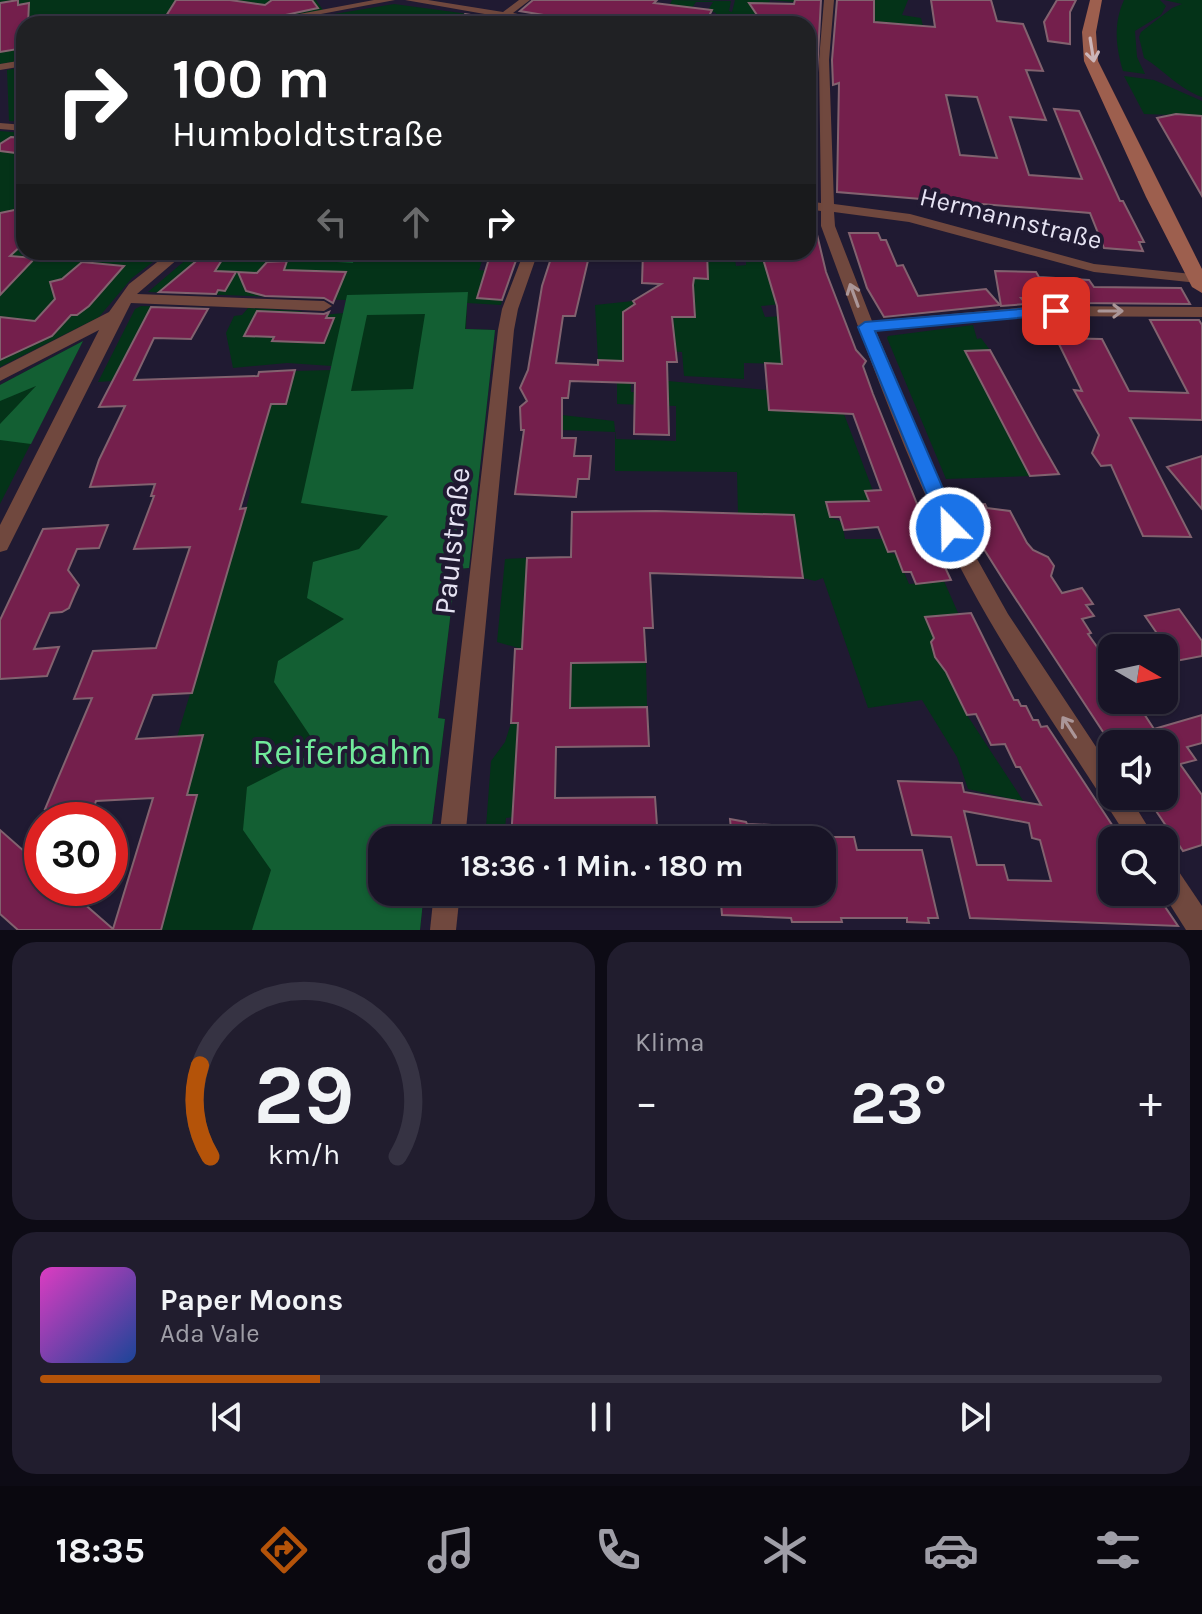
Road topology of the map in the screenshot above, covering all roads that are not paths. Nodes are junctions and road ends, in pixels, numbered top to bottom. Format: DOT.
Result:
graph roads {
  1 [pos="390,0"];
  2 [pos="410,0"];
  3 [pos="525,0"];
  4 [pos="829,0"];
  5 [pos="1110,0"];
  6 [pos="1097,12"];
  7 [pos="505,14"];
  8 [pos="297,16"];
  9 [pos="502,16"];
  10 [pos="517,16"];
  11 [pos="817,206"];
  12 [pos="1202,249"];
  13 [pos="169,260"];
  14 [pos="528,260"];
  15 [pos="1201,282"];
  16 [pos="125,298"];
  17 [pos="324,306"];
  18 [pos="1202,312"];
  19 [pos="114,316"];
  20 [pos="865,327"];
  21 [pos="0,375"];
  22 [pos="0,544"];
  23 [pos="1098,770"];
  24 [pos="453,826"];
  25 [pos="1178,893"];
  26 [pos="446,906"];
  27 [pos="443,930"];
  28 [pos="1202,930"];
  1 -- 8 [label="street"];
  2 -- 7 [label="street"];
  3 -- 7 [label="street"];
  4 -- 11 [label="street"];
  5 -- 6 [label="main road"];
  6 -- 12 [label="main road"];
  6 -- 15 [label="main road, one-way"];
  7 -- 9 [label="street"];
  7 -- 10 [label="street"];
  11 -- 15 [label="street, Hermannstraße"];
  20 -- 11 [label="street, one-way"];
  13 -- 16 [label="street"];
  14 -- 24 [label="street, Paulstraße"];
  16 -- 17 [label="street"];
  16 -- 19 [label="street"];
  20 -- 18 [label="street, one-way"];
  19 -- 21 [label="street"];
  19 -- 22 [label="street"];
  23 -- 20 [label="street, one-way"];
  25 -- 28 [label="street"];
  26 -- 27 [label="street"];
}
